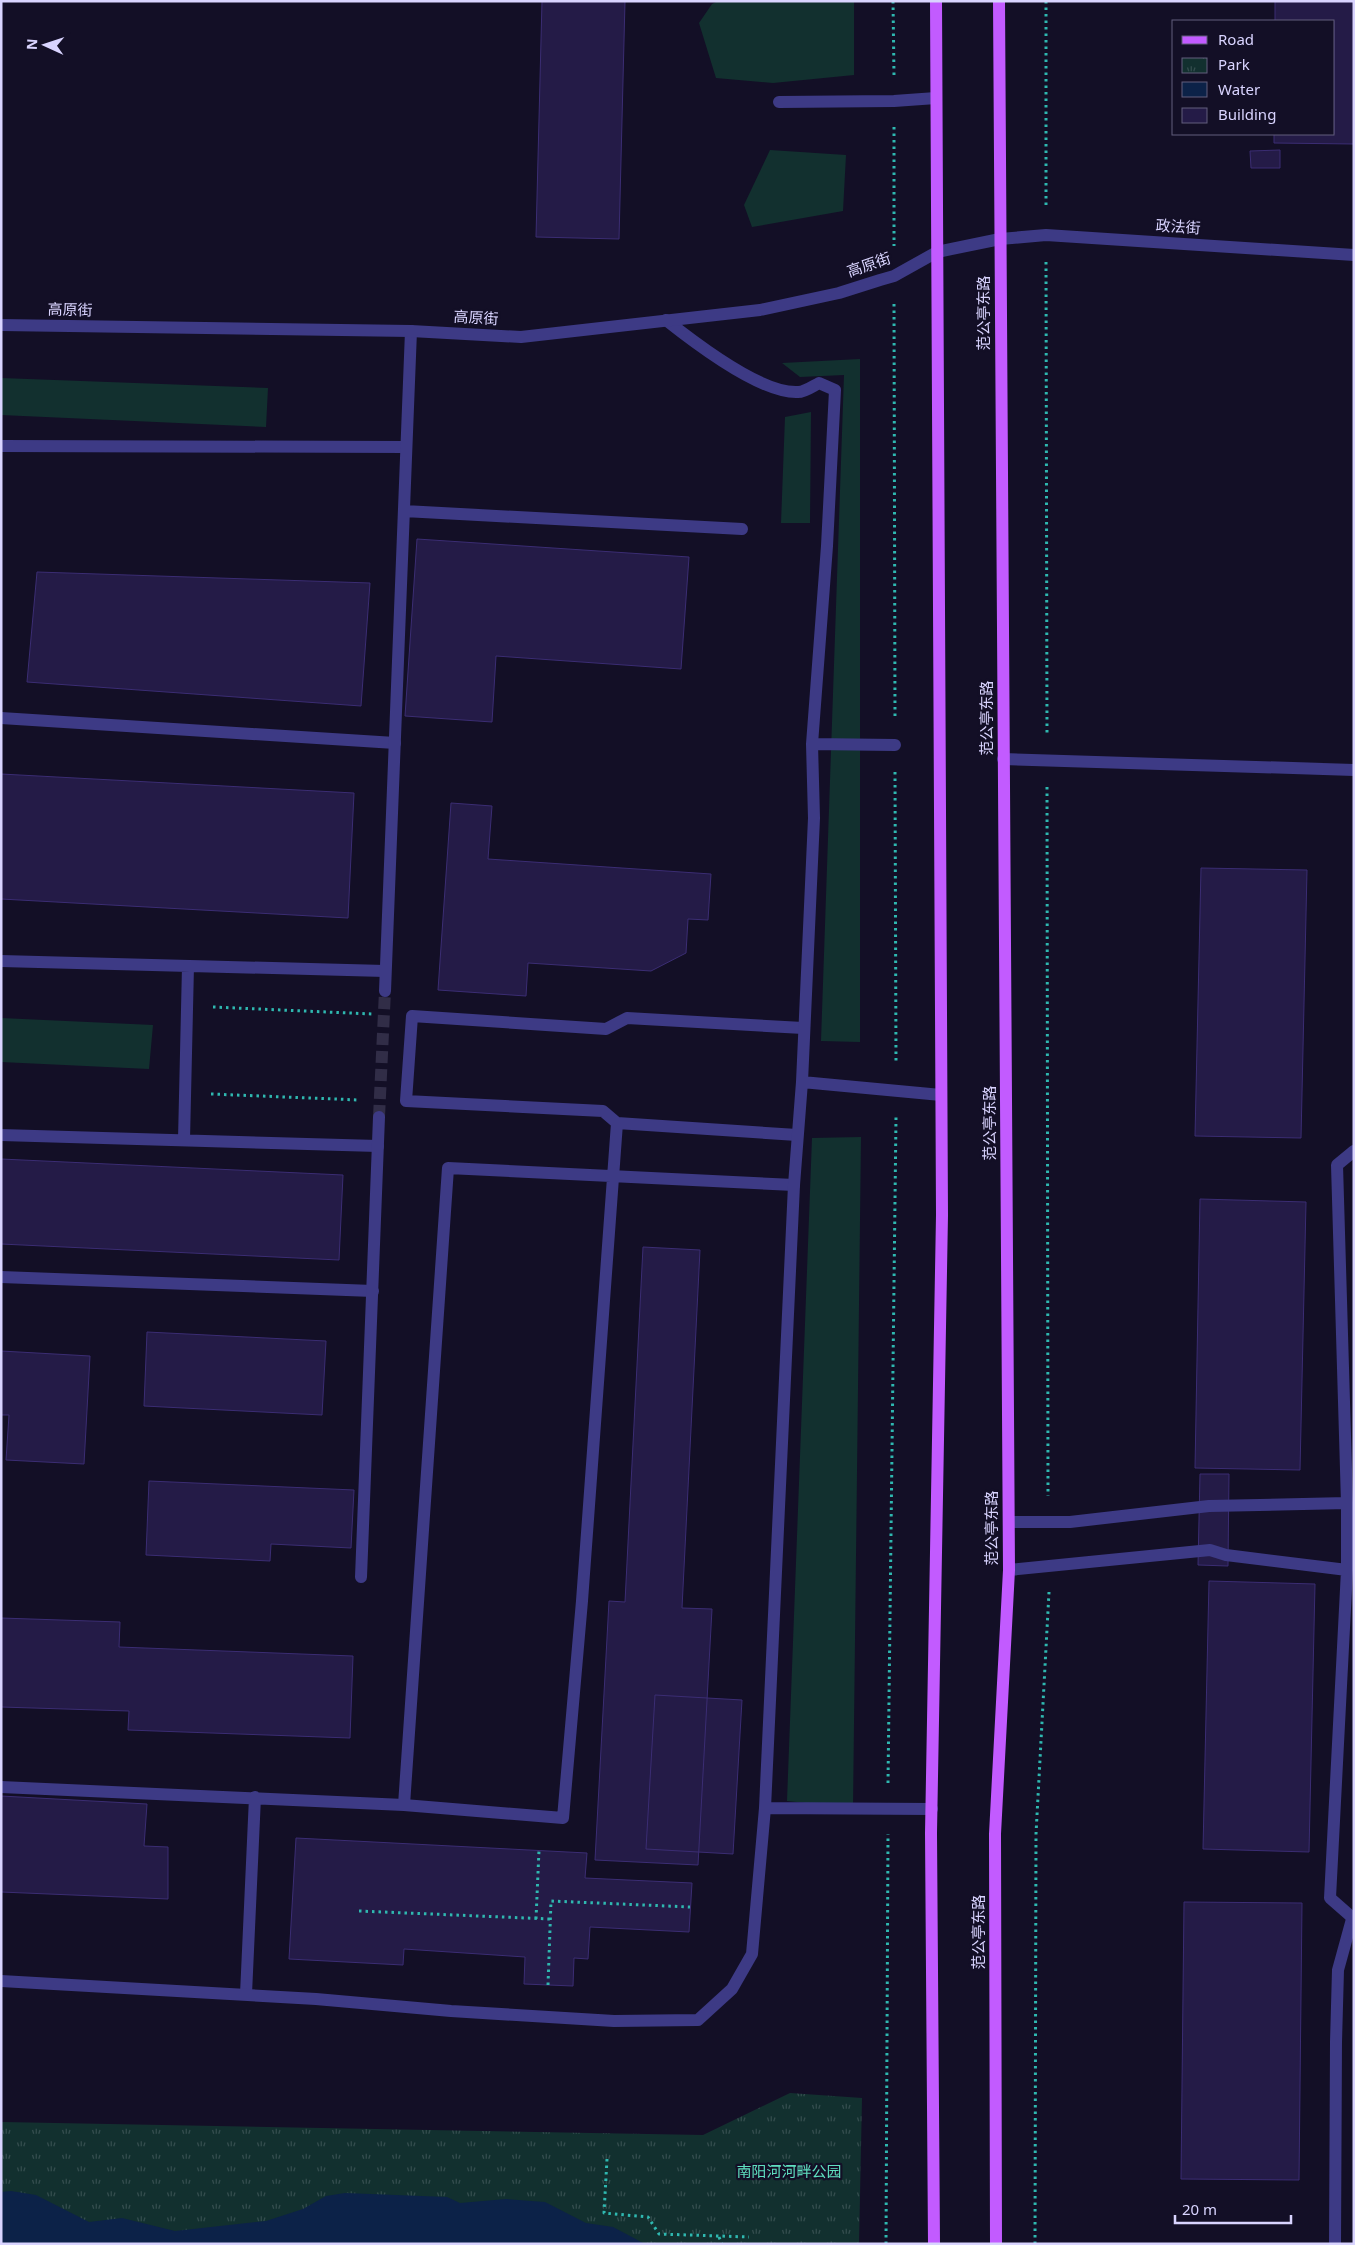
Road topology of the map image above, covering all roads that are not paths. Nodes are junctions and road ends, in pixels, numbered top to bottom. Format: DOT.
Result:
graph roads {
  1 [pos="936,1"];
  2 [pos="999,1"];
  3 [pos="936,98"];
  4 [pos="779,102"];
  5 [pos="1000,239"];
  6 [pos="937,252"];
  7 [pos="1354,255"];
  8 [pos="666,320"];
  9 [pos="1,325"];
  10 [pos="411,331"];
  11 [pos="1,446"];
  12 [pos="406,447"];
  13 [pos="404,511"];
  14 [pos="742,529"];
  15 [pos="1,718"];
  16 [pos="395,743"];
  17 [pos="812,744"];
  18 [pos="895,746"];
  19 [pos="1003,759"];
  20 [pos="1354,770"];
  21 [pos="1,960"];
  22 [pos="188,966"];
  23 [pos="386,971"];
  24 [pos="385,992"];
  25 [pos="803,1028"];
  26 [pos="802,1082"];
  27 [pos="941,1095"];
  28 [pos="379,1117"];
  29 [pos="617,1123"];
  30 [pos="1,1134"];
  31 [pos="797,1135"];
  32 [pos="184,1140"];
  33 [pos="378,1146"];
  34 [pos="1354,1151"];
  35 [pos="612,1177"];
  36 [pos="794,1185"];
  37 [pos="1,1277"];
  38 [pos="372,1291"];
  39 [pos="1350,1481"];
  40 [pos="1347,1503"];
  41 [pos="1009,1522"];
  42 [pos="1009,1570"];
  43 [pos="1347,1570"];
  44 [pos="361,1577"];
  45 [pos="1349,1621"];
  46 [pos="1,1787"];
  47 [pos="255,1797"];
  48 [pos="404,1805"];
  49 [pos="765,1808"];
  50 [pos="932,1809"];
  51 [pos="1353,1919"];
  52 [pos="1,1980"];
  53 [pos="246,1994"];
  54 [pos="934,2244"];
  55 [pos="996,2244"];
  56 [pos="1336,2244"];
  1 -- 3 [label="main road"];
  2 -- 5 [label="main road, 范公亭东路"];
  3 -- 4 [label="street"];
  3 -- 6 [label="main road"];
  5 -- 6 [label="street, 高原街"];
  5 -- 7 [label="street, 政法街"];
  5 -- 19 [label="main road, 范公亭东路"];
  6 -- 8 [label="street, 高原街"];
  6 -- 27 [label="main road"];
  8 -- 10 [label="street, 高原街"];
  8 -- 17 [label="street"];
  9 -- 10 [label="street, 高原街"];
  10 -- 12 [label="street"];
  11 -- 12 [label="street"];
  12 -- 13 [label="street"];
  13 -- 14 [label="street"];
  13 -- 16 [label="street"];
  15 -- 16 [label="street"];
  16 -- 23 [label="street"];
  17 -- 18 [label="street"];
  17 -- 25 [label="street"];
  19 -- 20 [label="street"];
  19 -- 41 [label="main road, 范公亭东路"];
  21 -- 22 [label="street"];
  22 -- 23 [label="street"];
  22 -- 32 [label="street"];
  23 -- 24 [label="street"];
  25 -- 26 [label="street"];
  25 -- 29 [label="street"];
  26 -- 27 [label="street"];
  26 -- 31 [label="street"];
  27 -- 50 [label="main road"];
  28 -- 33 [label="street"];
  29 -- 31 [label="street"];
  29 -- 35 [label="street"];
  30 -- 32 [label="street"];
  31 -- 36 [label="street"];
  32 -- 33 [label="street"];
  33 -- 38 [label="street"];
  34 -- 39 [label="street"];
  35 -- 36 [label="street"];
  35 -- 48 [label="street"];
  35 -- 48 [label="street"];
  36 -- 49 [label="street"];
  37 -- 38 [label="street"];
  38 -- 44 [label="street"];
  39 -- 40 [label="street"];
  40 -- 41 [label="street"];
  40 -- 43 [label="street"];
  41 -- 42 [label="main road, 范公亭东路"];
  42 -- 43 [label="street"];
  42 -- 55 [label="main road, 范公亭东路"];
  43 -- 45 [label="street"];
  45 -- 51 [label="street"];
  46 -- 47 [label="street"];
  47 -- 48 [label="street"];
  47 -- 53 [label="street"];
  49 -- 50 [label="street"];
  49 -- 53 [label="street"];
  50 -- 54 [label="main road"];
  51 -- 56 [label="street"];
  52 -- 53 [label="street"];
}
